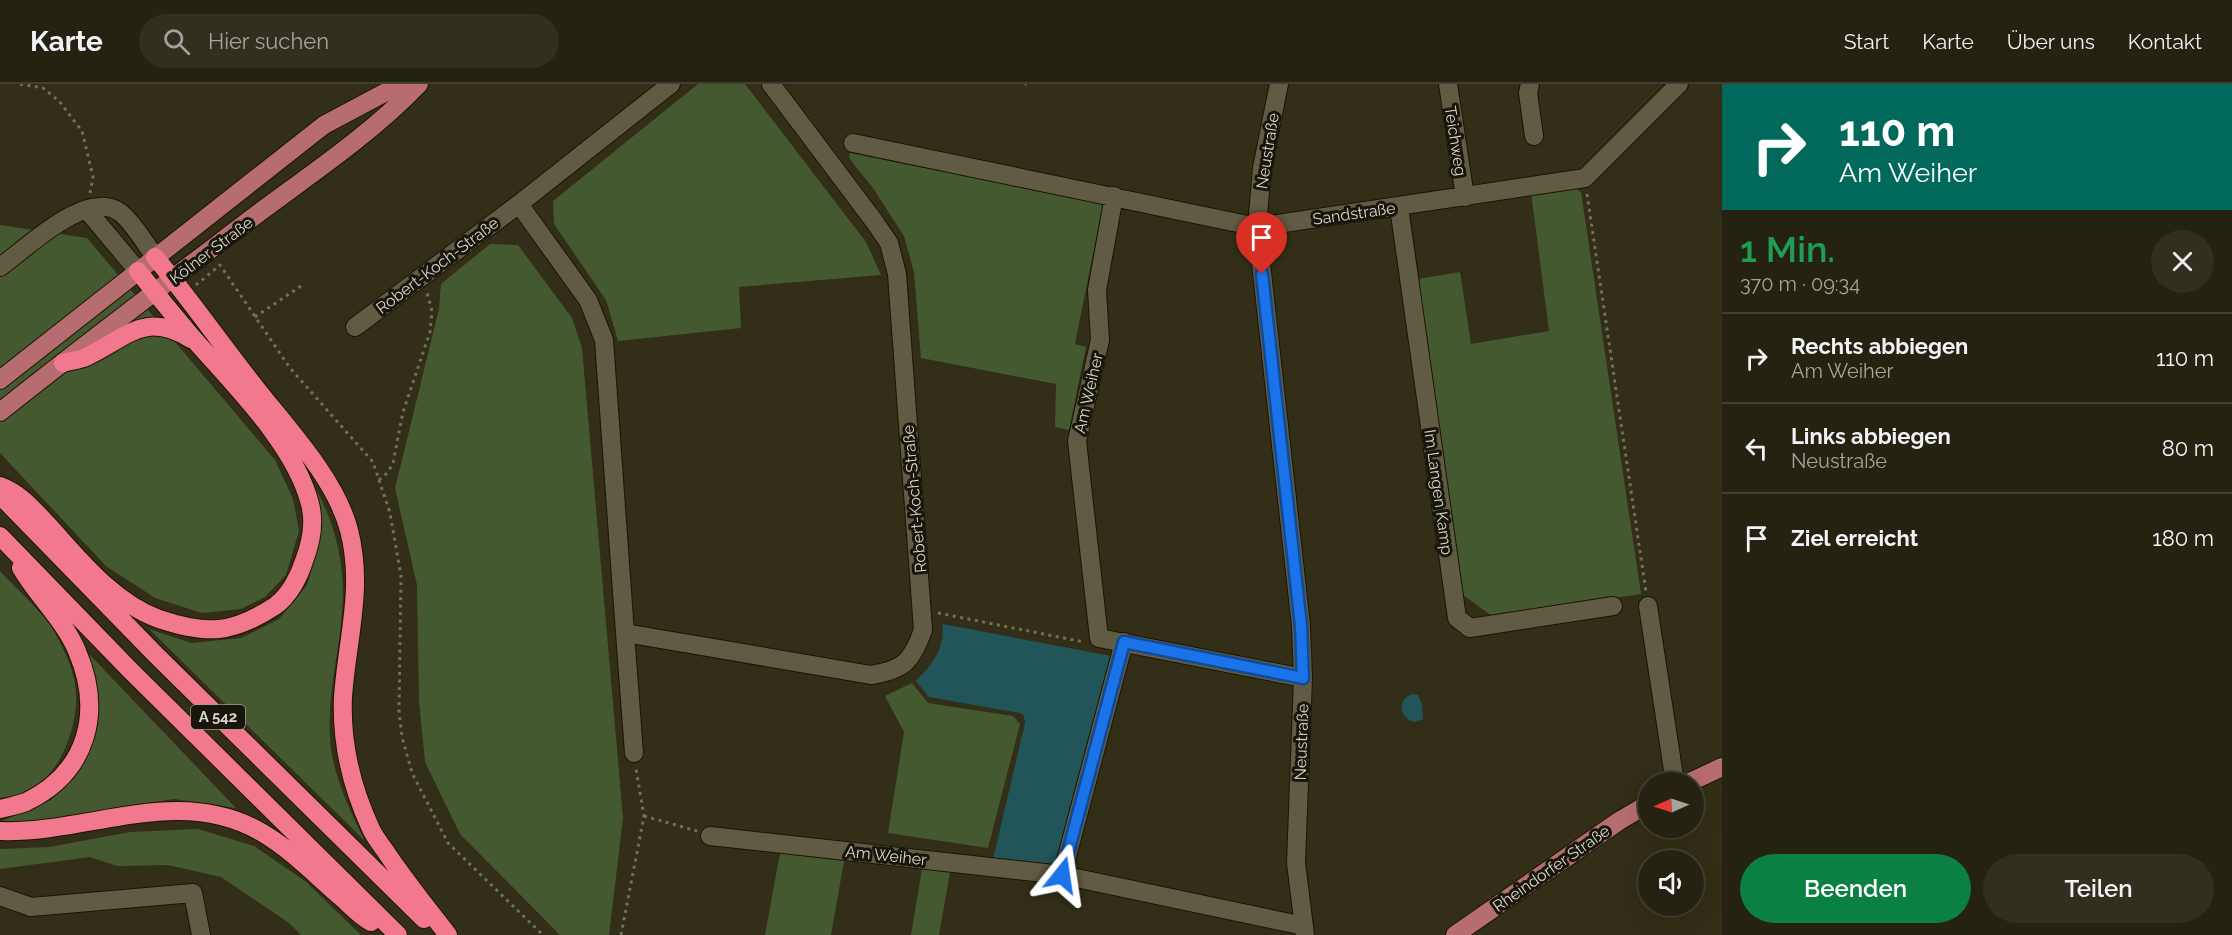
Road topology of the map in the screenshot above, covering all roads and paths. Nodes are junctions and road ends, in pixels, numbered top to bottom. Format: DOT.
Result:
graph roads {
  1 [pos="20,84"];
  2 [pos="401,84"];
  3 [pos="419,84"];
  4 [pos="670,84"];
  5 [pos="771,84"];
  6 [pos="1279,84"];
  7 [pos="1448,84"];
  8 [pos="1530,84"];
  9 [pos="1679,84"];
  10 [pos="1533,136"];
  11 [pos="853,142"];
  12 [pos="1585,178"];
  13 [pos="1114,196"];
  14 [pos="1465,197"];
  15 [pos="519,204"];
  16 [pos="1399,207"];
  17 [pos="87,210"];
  18 [pos="1257,227"];
  19 [pos="155,257"];
  20 [pos="0,267"];
  21 [pos="138,271"];
  22 [pos="173,278"];
  23 [pos="420,278"];
  24 [pos="301,286"];
  25 [pos="155,292"];
  26 [pos="186,294"];
  27 [pos="255,317"];
  28 [pos="355,327"];
  29 [pos="198,344"];
  30 [pos="63,363"];
  31 [pos="3,378"];
  32 [pos="0,412"];
  33 [pos="379,480"];
  34 [pos="0,486"];
  35 [pos="0,495"];
  36 [pos="1,537"];
  37 [pos="1613,606"];
  38 [pos="1648,606"];
  39 [pos="922,610"];
  40 [pos="625,633"];
  41 [pos="1099,638"];
  42 [pos="1124,642"];
  43 [pos="1303,678"];
  44 [pos="634,753"];
  45 [pos="1722,767"];
  46 [pos="1673,772"];
  47 [pos="1704,775"];
  48 [pos="0,810"];
  49 [pos="1638,810"];
  50 [pos="644,816"];
  51 [pos="0,831"];
  52 [pos="710,836"];
  53 [pos="1062,875"];
  54 [pos="0,896"];
  55 [pos="1305,931"];
  56 [pos="201,935"];
  57 [pos="395,935"];
  58 [pos="441,935"];
  59 [pos="448,935"];
  60 [pos="543,935"];
  61 [pos="621,935"];
  62 [pos="1455,935"];
  1 -- 17 [label="path"];
  2 -- 19 [label="main road, Kölner Straße"];
  3 -- 22 [label="main road, Kölner Straße"];
  4 -- 15 [label="street, Robert-Koch-Straße"];
  5 -- 39 [label="street, Robert-Koch-Straße"];
  6 -- 18 [label="street, Neustraße"];
  7 -- 14 [label="street, Teichweg"];
  8 -- 10 [label="street"];
  9 -- 12 [label="street"];
  11 -- 13 [label="street, Sandstraße"];
  12 -- 14 [label="street, Sandstraße"];
  12 -- 38 [label="path"];
  13 -- 18 [label="street, Sandstraße"];
  13 -- 41 [label="street, Am Weiher"];
  14 -- 16 [label="street, Sandstraße"];
  15 -- 23 [label="street, Robert-Koch-Straße"];
  15 -- 40 [label="street"];
  16 -- 18 [label="street, Sandstraße"];
  16 -- 37 [label="street, Im Langen Kamp"];
  17 -- 19 [label="street"];
  17 -- 20 [label="street"];
  17 -- 21 [label="street"];
  18 -- 43 [label="street, Neustraße"];
  19 -- 21 [label="main road, Kölner Straße"];
  19 -- 22 [label="highway"];
  21 -- 25 [label="highway"];
  21 -- 31 [label="main road, Kölner Straße"];
  22 -- 25 [label="main road, Kölner Straße"];
  22 -- 26 [label="highway"];
  23 -- 28 [label="street, Robert-Koch-Straße"];
  23 -- 33 [label="path"];
  24 -- 27 [label="path"];
  25 -- 29 [label="highway"];
  25 -- 30 [label="main road, Kölner Straße"];
  26 -- 27 [label="path"];
  26 -- 59 [label="highway"];
  27 -- 33 [label="path"];
  29 -- 30 [label="highway"];
  29 -- 34 [label="highway"];
  30 -- 32 [label="main road, Kölner Straße"];
  33 -- 60 [label="path"];
  35 -- 58 [label="highway, A 542"];
  36 -- 48 [label="highway"];
  36 -- 57 [label="highway, A 542"];
  38 -- 46 [label="street"];
  39 -- 40 [label="street, Robert-Koch-Straße"];
  39 -- 41 [label="path"];
  40 -- 44 [label="street"];
  41 -- 42 [label="street"];
  42 -- 43 [label="street"];
  42 -- 53 [label="street"];
  43 -- 55 [label="street, Neustraße"];
  44 -- 50 [label="path"];
  45 -- 47 [label="main road"];
  49 -- 62 [label="main road, Rheindorfer Straße"];
  50 -- 52 [label="path"];
  50 -- 61 [label="path"];
  51 -- 57 [label="highway"];
  52 -- 53 [label="street, Am Weiher"];
  53 -- 55 [label="street, Am Weiher"];
  54 -- 56 [label="street"];
}
